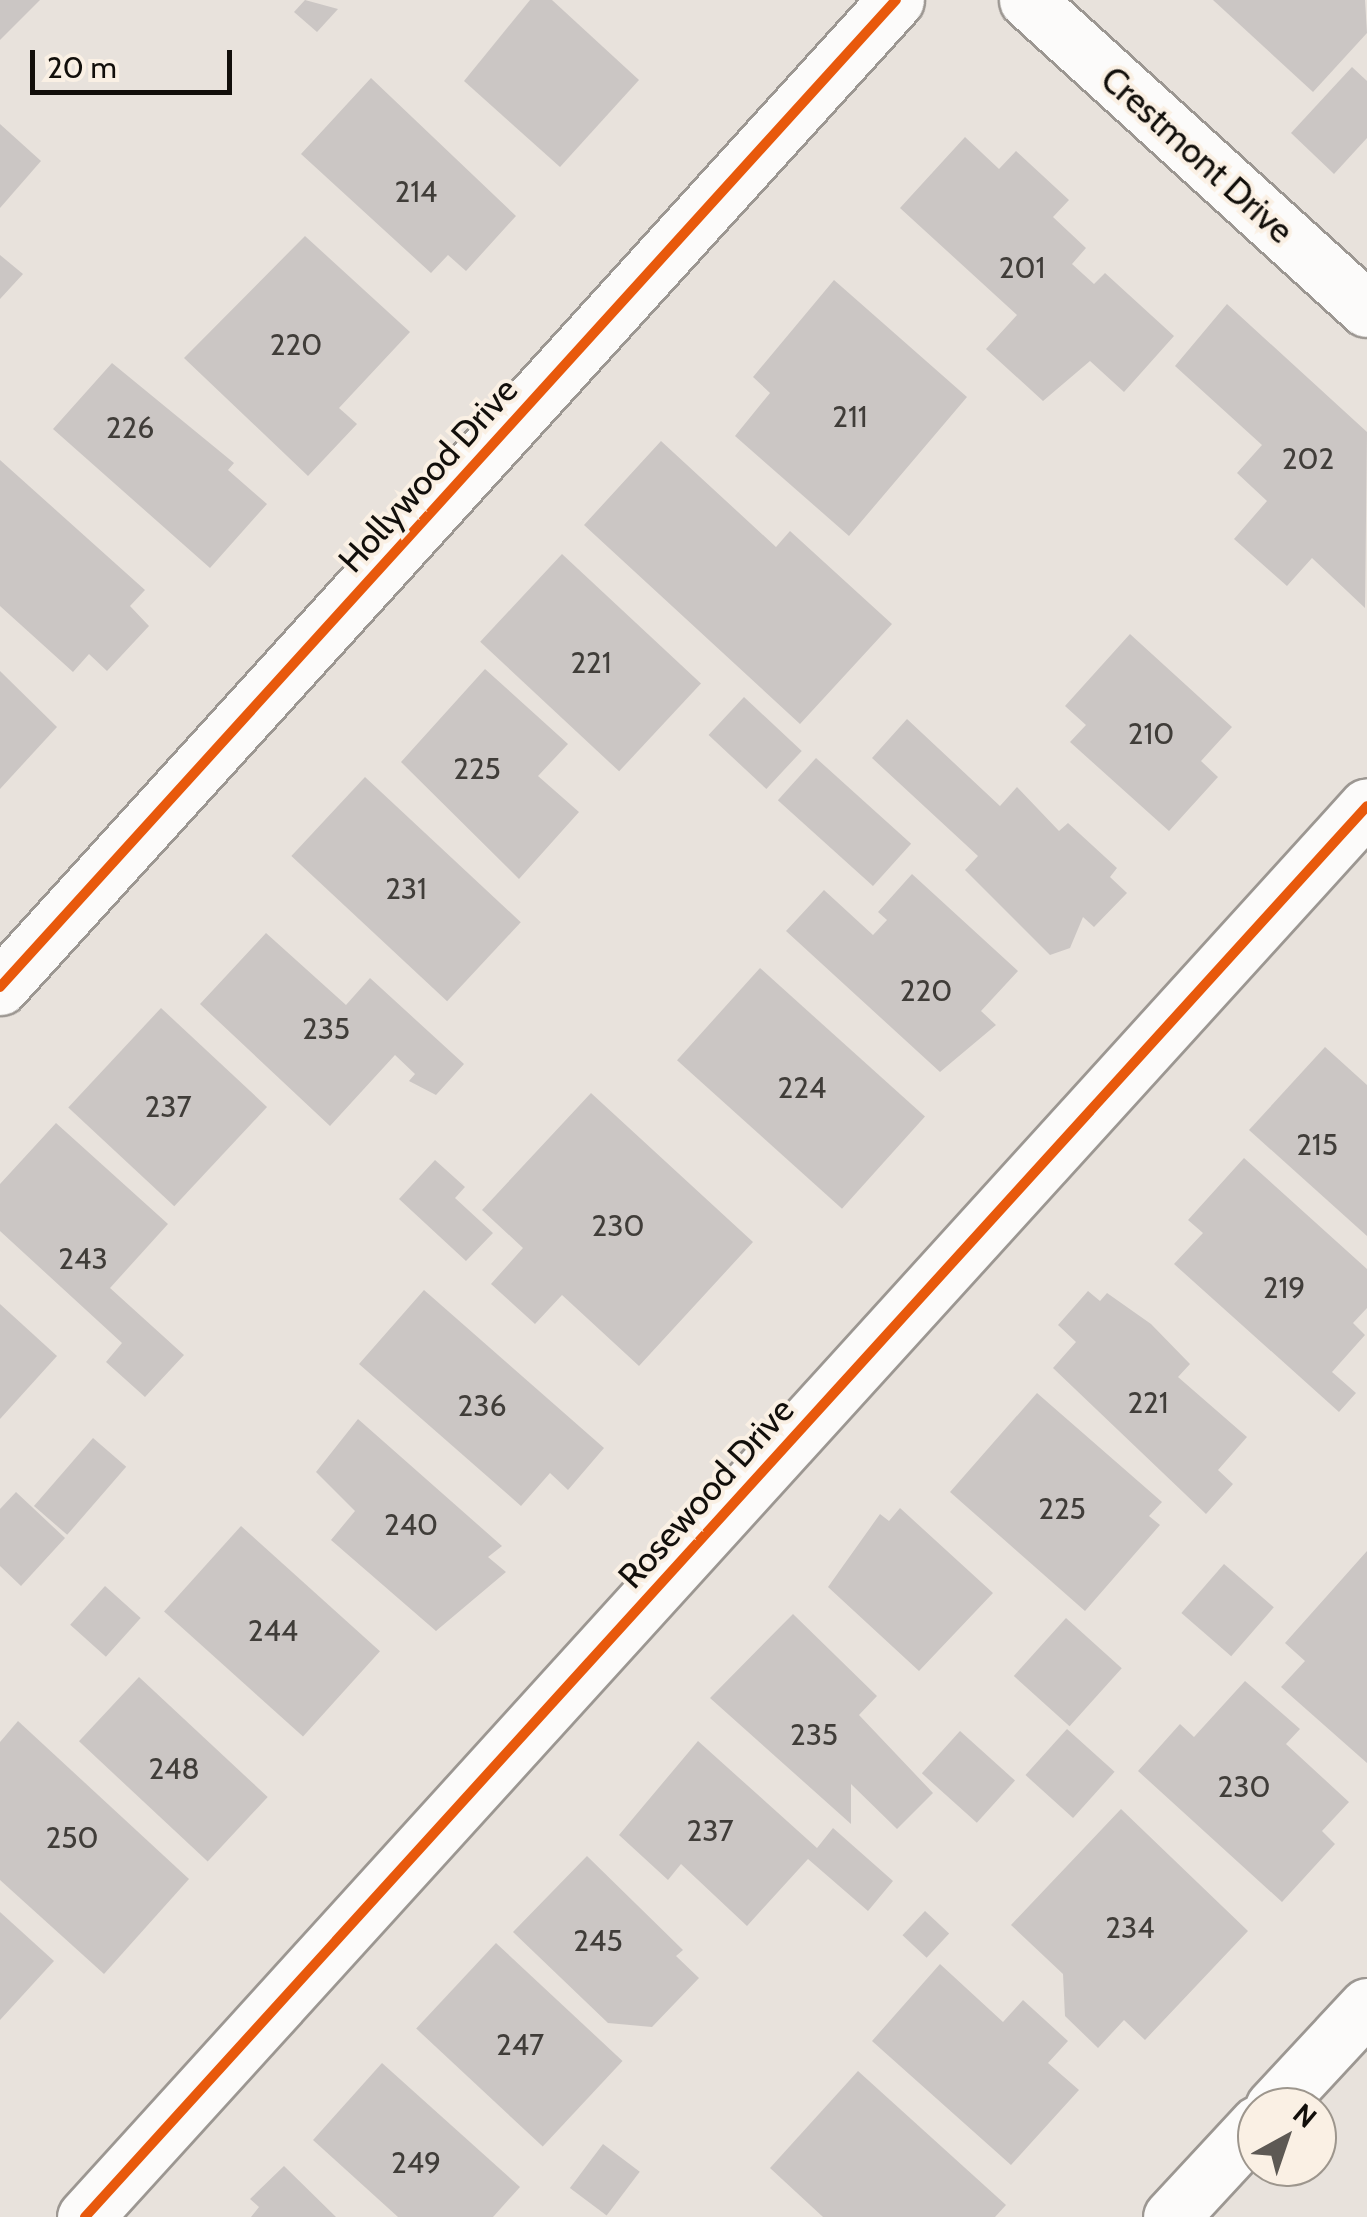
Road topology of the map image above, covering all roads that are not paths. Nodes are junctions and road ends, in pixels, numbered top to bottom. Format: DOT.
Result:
graph roads {
  1 [pos="896,0"];
  2 [pos="1026,0"];
  3 [pos="1367,309"];
  4 [pos="1367,806"];
  5 [pos="0,987"];
  6 [pos="1367,2006"];
  7 [pos="1292,2087"];
  8 [pos="1237,2146"];
  9 [pos="85,2217"];
  10 [pos="1171,2217"];
  1 -- 5 [label="street, Hollywood Drive"];
  2 -- 3 [label="street, Crestmont Drive"];
  4 -- 9 [label="street, Rosewood Drive"];
  6 -- 7 [label="street"];
  8 -- 10 [label="street"];
}
